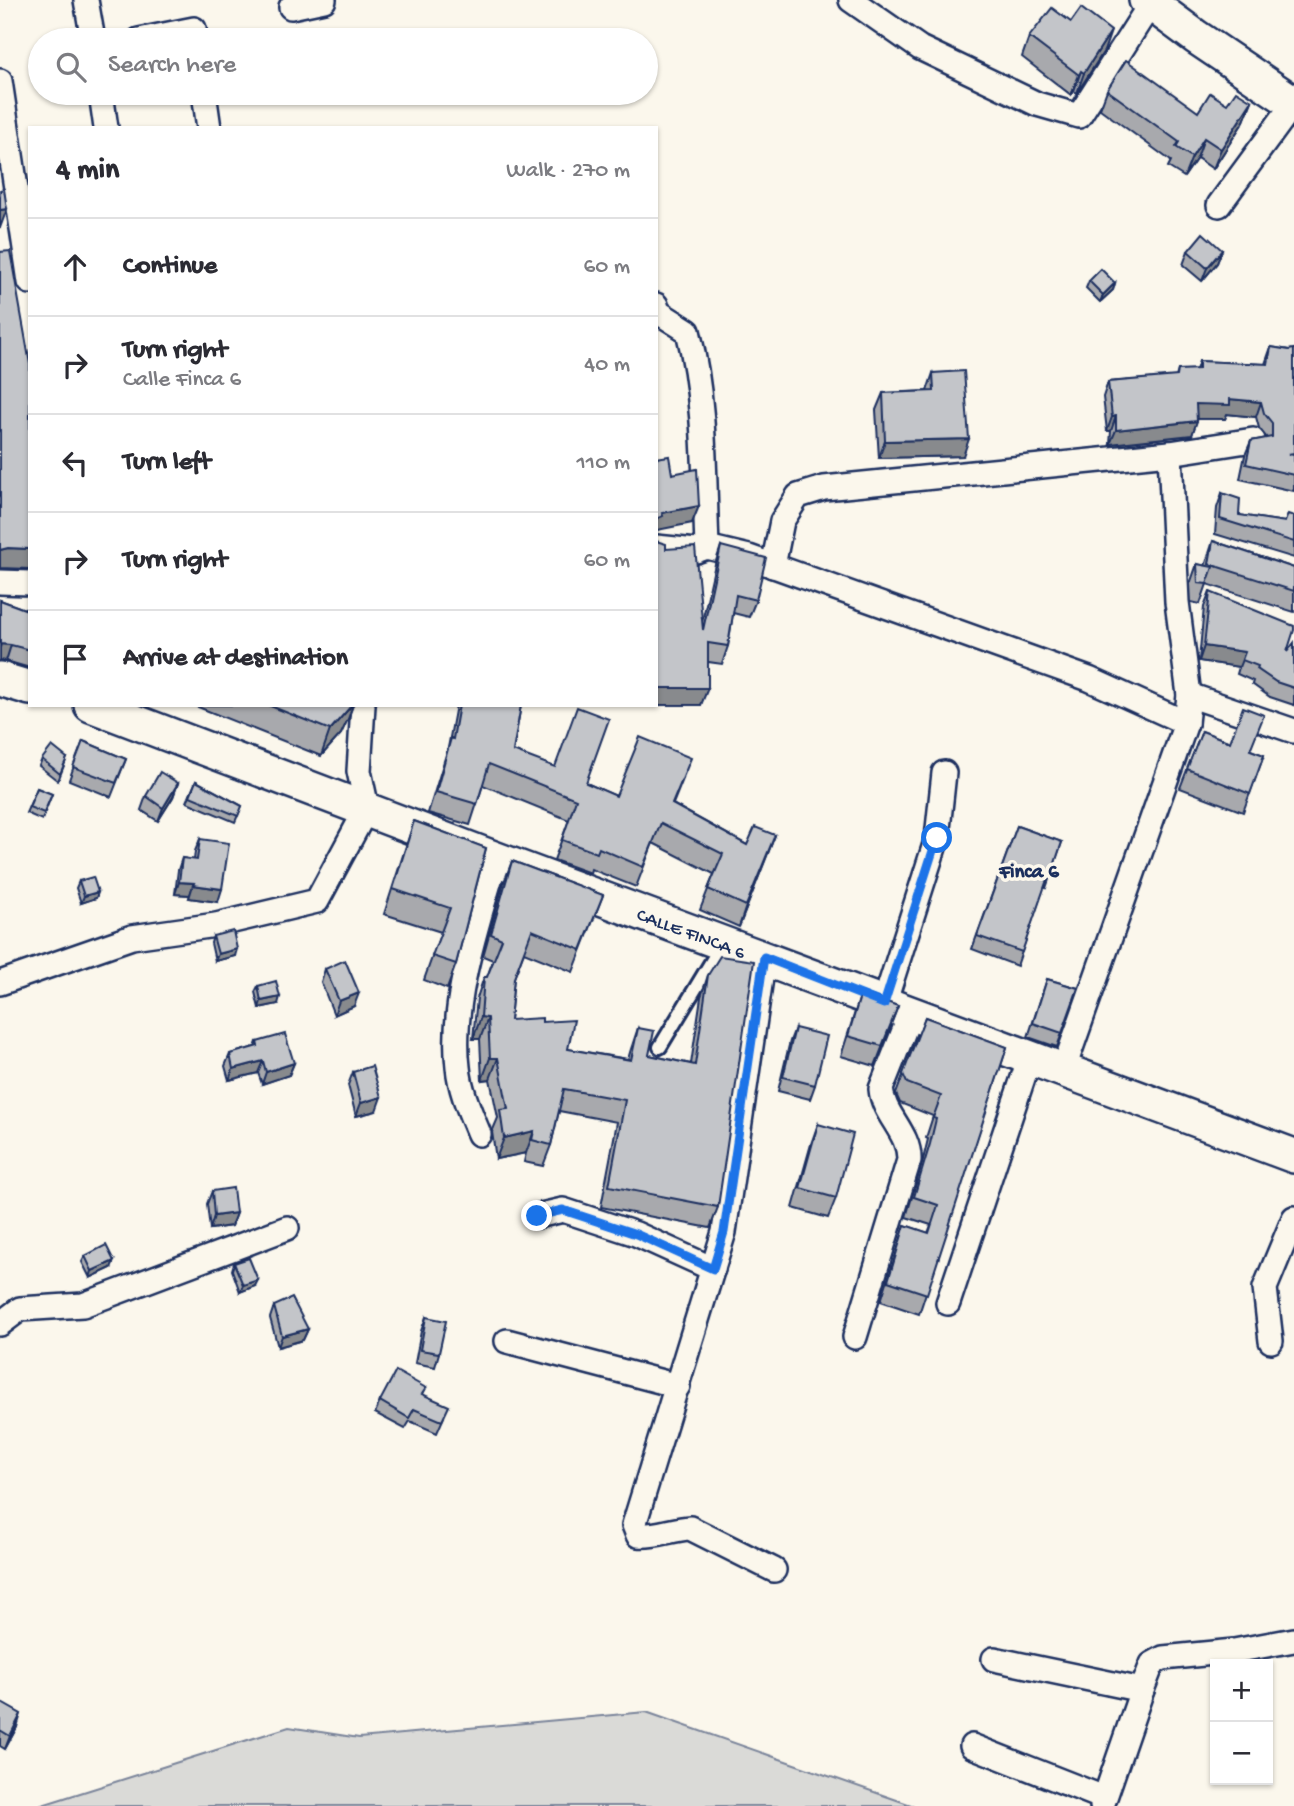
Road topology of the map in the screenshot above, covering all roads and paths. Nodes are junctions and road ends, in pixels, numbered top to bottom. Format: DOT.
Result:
graph roads {
  1 [pos="86,0"];
  2 [pos="324,0"];
  3 [pos="850,0"];
  4 [pos="1148,2"];
  5 [pos="291,7"];
  6 [pos="91,28"];
  7 [pos="0,81"];
  8 [pos="1294,103"];
  9 [pos="103,105"];
  10 [pos="206,105"];
  11 [pos="106,126"];
  12 [pos="209,126"];
  13 [pos="1219,205"];
  14 [pos="28,269"];
  15 [pos="658,312"];
  16 [pos="1253,440"];
  17 [pos="1170,453"];
  18 [pos="658,547"];
  19 [pos="707,547"];
  20 [pos="773,566"];
  21 [pos="0,582"];
  22 [pos="28,583"];
  23 [pos="0,679"];
  24 [pos="28,687"];
  25 [pos="1189,695"];
  26 [pos="96,707"];
  27 [pos="363,707"];
  28 [pos="1185,723"];
  29 [pos="1294,731"];
  30 [pos="944,773"];
  31 [pos="367,808"];
  32 [pos="496,859"];
  33 [pos="723,942"];
  34 [pos="764,957"];
  35 [pos="0,983"];
  36 [pos="897,1008"];
  37 [pos="660,1047"];
  38 [pos="1031,1057"];
  39 [pos="1063,1071"];
  40 [pos="479,1134"];
  41 [pos="1294,1156"];
  42 [pos="537,1216"];
  43 [pos="1294,1218"];
  44 [pos="287,1227"];
  45 [pos="713,1269"];
  46 [pos="948,1303"];
  47 [pos="0,1324"];
  48 [pos="855,1337"];
  49 [pos="507,1341"];
  50 [pos="1272,1341"];
  51 [pos="678,1386"];
  52 [pos="774,1570"];
  53 [pos="1294,1640"];
  54 [pos="994,1659"];
  55 [pos="1142,1690"];
  56 [pos="972,1746"];
  57 [pos="1103,1802"];
  1 -- 6 [label="street"];
  2 -- 5 [label="street"];
  3 -- 4 [label="street"];
  4 -- 8 [label="street"];
  7 -- 14 [label="street"];
  8 -- 13 [label="street"];
  9 -- 11 [label="street"];
  10 -- 12 [label="street"];
  15 -- 19 [label="street"];
  16 -- 17 [label="street"];
  17 -- 20 [label="street"];
  17 -- 25 [label="street"];
  18 -- 19 [label="street"];
  19 -- 20 [label="street"];
  20 -- 28 [label="street"];
  21 -- 22 [label="street"];
  23 -- 24 [label="street"];
  25 -- 28 [label="street"];
  25 -- 29 [label="street"];
  26 -- 31 [label="street, CALLE FINCA 6"];
  27 -- 31 [label="street"];
  28 -- 39 [label="street"];
  30 -- 36 [label="street"];
  31 -- 32 [label="street, CALLE FINCA 6"];
  31 -- 35 [label="street"];
  32 -- 33 [label="street, CALLE FINCA 6"];
  32 -- 40 [label="street"];
  33 -- 34 [label="street, CALLE FINCA 6"];
  33 -- 37 [label="lane"];
  34 -- 36 [label="street, CALLE FINCA 6"];
  34 -- 45 [label="street"];
  36 -- 38 [label="street, CALLE FINCA 6"];
  36 -- 48 [label="street"];
  38 -- 39 [label="street, CALLE FINCA 6"];
  38 -- 46 [label="street"];
  39 -- 41 [label="street, CALLE FINCA 6"];
  42 -- 45 [label="street"];
  43 -- 50 [label="street"];
  44 -- 47 [label="street"];
  45 -- 51 [label="street"];
  49 -- 51 [label="street"];
  51 -- 52 [label="street"];
  53 -- 55 [label="street"];
  54 -- 55 [label="street"];
  55 -- 57 [label="street"];
  56 -- 57 [label="street"];
}
